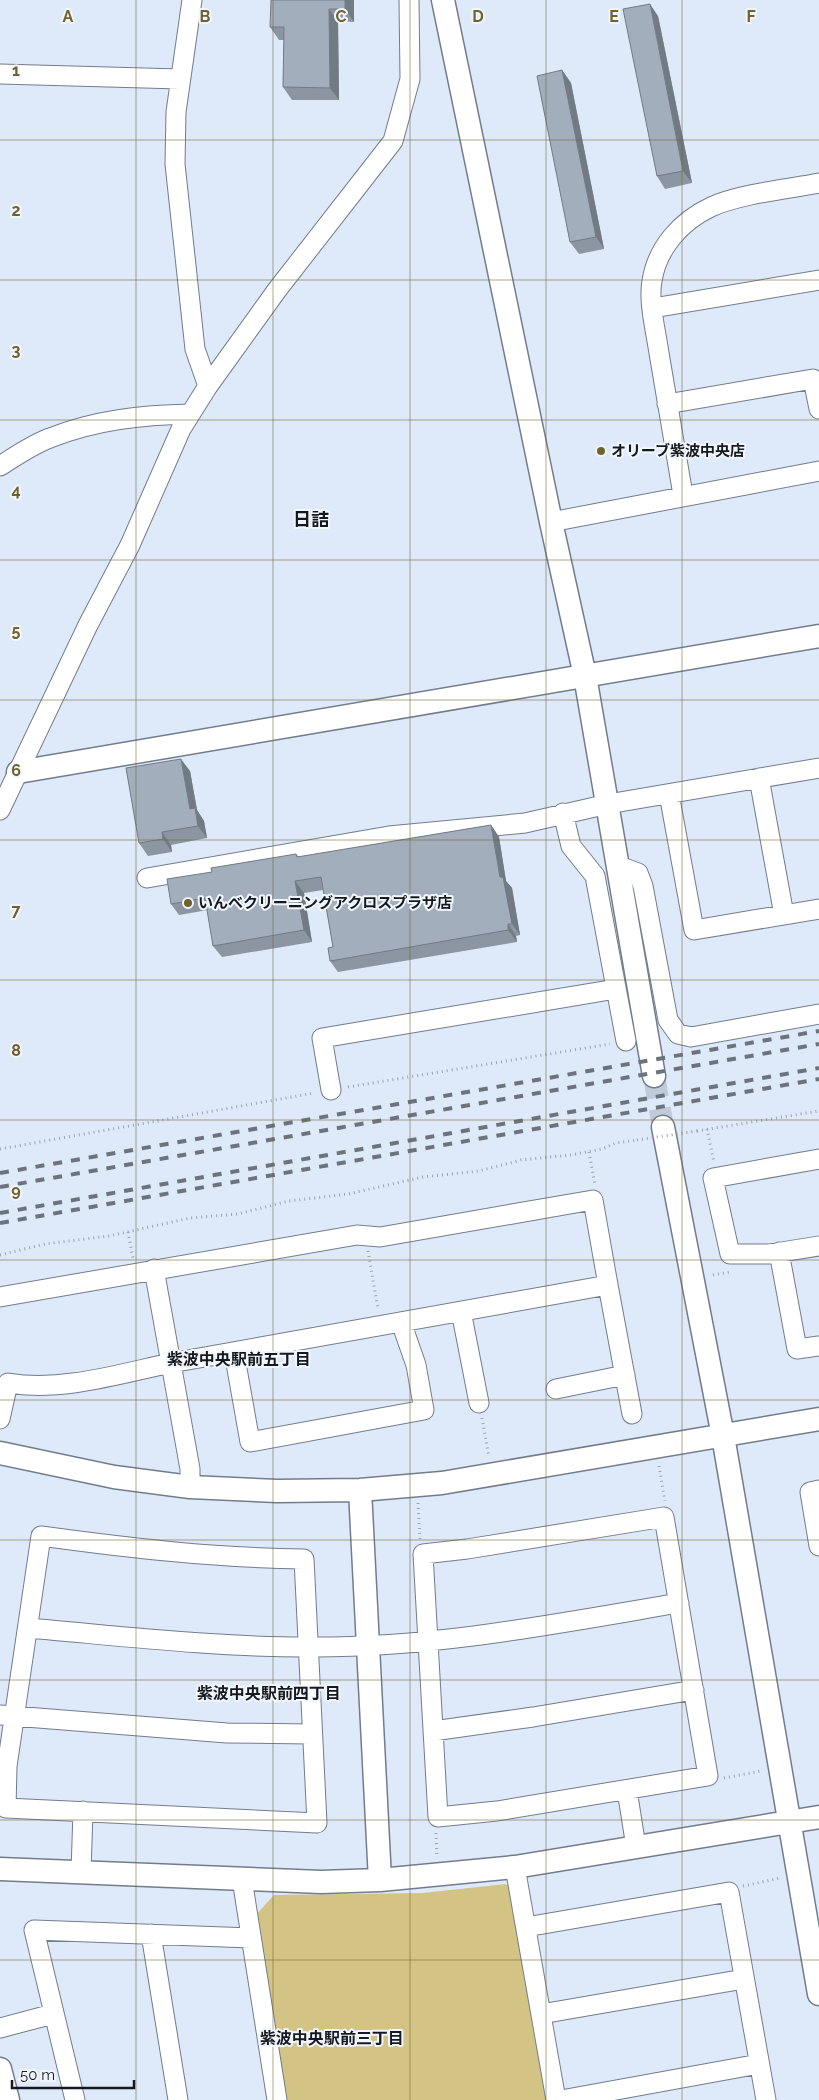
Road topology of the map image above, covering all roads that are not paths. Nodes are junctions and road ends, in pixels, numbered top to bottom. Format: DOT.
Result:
graph roads {
  1 [pos="192,0"];
  2 [pos="409,0"];
  3 [pos="443,0"];
  4 [pos="0,74"];
  5 [pos="180,79"];
  6 [pos="819,183"];
  7 [pos="819,280"];
  8 [pos="653,308"];
  9 [pos="208,386"];
  10 [pos="667,404"];
  11 [pos="819,409"];
  12 [pos="190,414"];
  13 [pos="0,466"];
  14 [pos="819,471"];
  15 [pos="683,496"];
  16 [pos="551,522"];
  17 [pos="819,636"];
  18 [pos="585,676"];
  19 [pos="819,768"];
  20 [pos="18,772"];
  21 [pos="759,778"];
  22 [pos="669,794"];
  23 [pos="608,804"];
  24 [pos="0,810"];
  25 [pos="563,813"];
  26 [pos="619,866"];
  27 [pos="147,878"];
  28 [pos="819,909"];
  29 [pos="784,915"];
  30 [pos="616,989"];
  31 [pos="819,1014"];
  32 [pos="626,1041"];
  33 [pos="654,1076"];
  34 [pos="331,1090"];
  35 [pos="663,1127"];
  36 [pos="819,1159"];
  37 [pos="819,1246"];
  38 [pos="779,1252"];
  39 [pos="154,1269"];
  40 [pos="608,1285"];
  41 [pos="0,1297"];
  42 [pos="461,1311"];
  43 [pos="401,1322"];
  44 [pos="819,1346"];
  45 [pos="234,1352"];
  46 [pos="171,1363"];
  47 [pos="625,1376"];
  48 [pos="4,1382"];
  49 [pos="556,1389"];
  50 [pos="479,1403"];
  51 [pos="632,1414"];
  52 [pos="0,1419"];
  53 [pos="819,1419"];
  54 [pos="723,1436"];
  55 [pos="0,1453"];
  56 [pos="190,1487"];
  57 [pos="360,1490"];
  58 [pos="819,1490"];
  59 [pos="819,1546"];
  60 [pos="679,1603"];
  61 [pos="28,1628"];
  62 [pos="428,1642"];
  63 [pos="368,1644"];
  64 [pos="309,1647"];
  65 [pos="694,1690"];
  66 [pos="7,1716"];
  67 [pos="433,1731"];
  68 [pos="312,1734"];
  69 [pos="627,1790"];
  70 [pos="83,1811"];
  71 [pos="819,1817"];
  72 [pos="789,1822"];
  73 [pos="636,1848"];
  74 [pos="516,1868"];
  75 [pos="0,1869"];
  76 [pos="81,1872"];
  77 [pos="242,1879"];
  78 [pos="380,1880"];
  79 [pos="526,1927"];
  80 [pos="151,1934"];
  81 [pos="250,1938"];
  82 [pos="744,1979"];
  83 [pos="819,1994"];
  84 [pos="53,2014"];
  85 [pos="541,2014"];
  86 [pos="0,2028"];
  87 [pos="759,2064"];
  88 [pos="0,2069"];
  89 [pos="8,2100"];
  90 [pos="75,2100"];
  91 [pos="178,2100"];
  92 [pos="278,2100"];
  93 [pos="556,2100"];
  94 [pos="561,2100"];
  95 [pos="766,2100"];
  1 -- 5 [label="street"];
  2 -- 9 [label="street"];
  3 -- 16 [label="street"];
  4 -- 5 [label="street"];
  5 -- 9 [label="street"];
  6 -- 8 [label="street"];
  7 -- 8 [label="street"];
  8 -- 10 [label="street"];
  9 -- 12 [label="street"];
  10 -- 11 [label="street"];
  10 -- 15 [label="street"];
  12 -- 13 [label="street"];
  12 -- 20 [label="street"];
  14 -- 15 [label="street"];
  15 -- 16 [label="street"];
  16 -- 18 [label="street"];
  17 -- 18 [label="street"];
  18 -- 20 [label="street"];
  18 -- 23 [label="street"];
  19 -- 21 [label="street"];
  20 -- 24 [label="street"];
  21 -- 22 [label="street"];
  21 -- 29 [label="street"];
  22 -- 23 [label="street"];
  22 -- 29 [label="street"];
  23 -- 25 [label="street"];
  23 -- 26 [label="street"];
  25 -- 27 [label="street"];
  25 -- 30 [label="street"];
  26 -- 31 [label="street"];
  26 -- 33 [label="street"];
  28 -- 29 [label="street"];
  30 -- 32 [label="street"];
  30 -- 34 [label="street"];
  35 -- 54 [label="street"];
  36 -- 38 [label="street"];
  37 -- 38 [label="street"];
  38 -- 44 [label="street"];
  39 -- 40 [label="street"];
  39 -- 41 [label="street"];
  39 -- 46 [label="street"];
  40 -- 42 [label="street"];
  40 -- 47 [label="street"];
  42 -- 43 [label="street"];
  42 -- 50 [label="street"];
  43 -- 45 [label="street"];
  43 -- 45 [label="street"];
  45 -- 46 [label="street"];
  46 -- 48 [label="street"];
  46 -- 56 [label="street"];
  47 -- 49 [label="street"];
  47 -- 51 [label="street"];
  48 -- 52 [label="street"];
  53 -- 54 [label="street"];
  54 -- 57 [label="street"];
  54 -- 72 [label="street"];
  55 -- 56 [label="street"];
  56 -- 57 [label="street"];
  57 -- 63 [label="street"];
  58 -- 59 [label="street"];
  60 -- 62 [label="street"];
  60 -- 62 [label="street"];
  60 -- 65 [label="street"];
  61 -- 64 [label="street"];
  61 -- 64 [label="street"];
  61 -- 66 [label="street"];
  62 -- 63 [label="street"];
  62 -- 67 [label="street"];
  63 -- 64 [label="street"];
  63 -- 78 [label="street"];
  64 -- 68 [label="street"];
  65 -- 67 [label="street"];
  65 -- 69 [label="street"];
  66 -- 68 [label="street"];
  66 -- 70 [label="street"];
  67 -- 69 [label="street"];
  68 -- 70 [label="street"];
  69 -- 73 [label="street"];
  70 -- 76 [label="street"];
  71 -- 72 [label="street"];
  72 -- 73 [label="street"];
  72 -- 83 [label="street"];
  73 -- 74 [label="street"];
  74 -- 78 [label="street"];
  74 -- 79 [label="street"];
  75 -- 76 [label="street"];
  76 -- 77 [label="street"];
  77 -- 78 [label="street"];
  77 -- 81 [label="street"];
  79 -- 82 [label="street"];
  79 -- 85 [label="street"];
  80 -- 81 [label="street"];
  80 -- 84 [label="street"];
  80 -- 91 [label="street"];
  81 -- 92 [label="street"];
  82 -- 85 [label="street"];
  82 -- 87 [label="street"];
  84 -- 86 [label="street"];
  84 -- 90 [label="street"];
  85 -- 93 [label="street"];
  87 -- 94 [label="street"];
  87 -- 95 [label="street"];
  88 -- 89 [label="street"];
}
